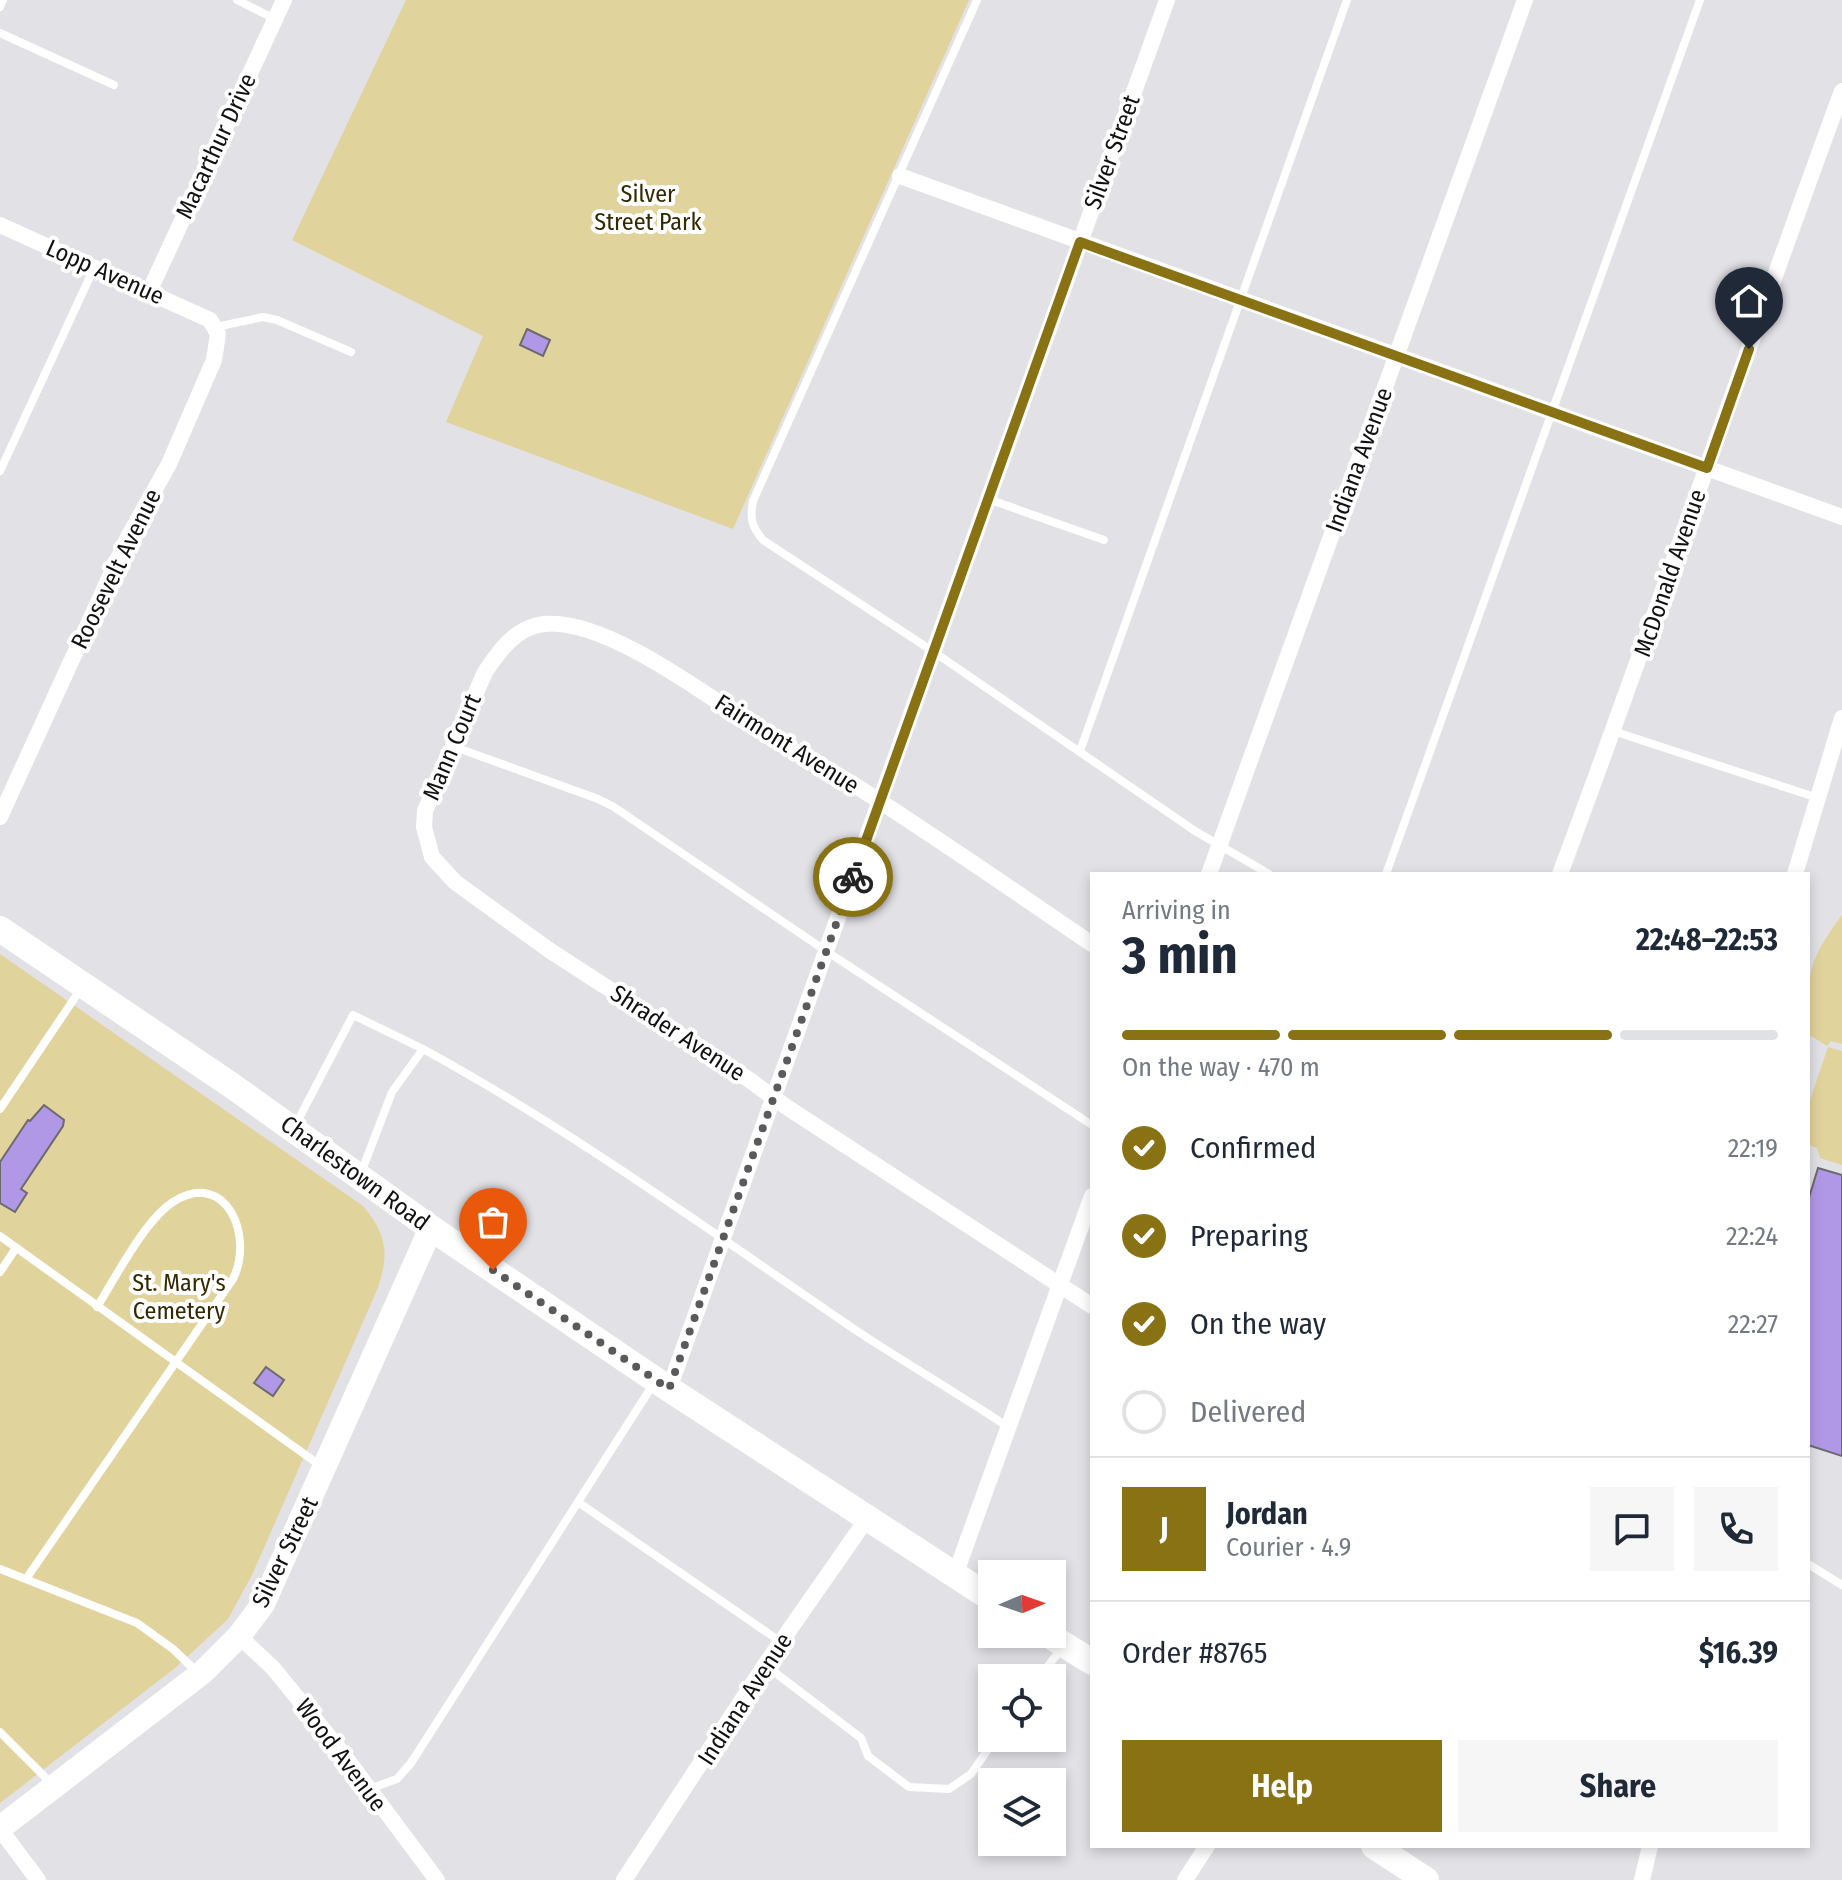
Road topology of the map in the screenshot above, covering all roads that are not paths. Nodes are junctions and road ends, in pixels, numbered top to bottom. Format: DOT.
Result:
graph roads {
  1 [pos="3,0"];
  2 [pos="237,0"];
  3 [pos="284,0"];
  4 [pos="977,0"];
  5 [pos="1167,0"];
  6 [pos="1347,0"];
  7 [pos="1525,0"];
  8 [pos="1700,0"];
  9 [pos="0,7"];
  10 [pos="275,19"];
  11 [pos="0,33"];
  12 [pos="114,85"];
  13 [pos="1842,91"];
  14 [pos="900,176"];
  15 [pos="0,225"];
  16 [pos="1080,242"];
  17 [pos="94,267"];
  18 [pos="149,292"];
  19 [pos="1240,299"];
  20 [pos="213,323"];
  21 [pos="351,352"];
  22 [pos="1396,356"];
  23 [pos="1553,413"];
  24 [pos="1707,468"];
  25 [pos="0,471"];
  26 [pos="988,499"];
  27 [pos="1842,517"];
  28 [pos="1104,540"];
  29 [pos="506,643"];
  30 [pos="934,652"];
  31 [pos="1842,718"];
  32 [pos="1613,731"];
  33 [pos="451,746"];
  34 [pos="1080,751"];
  35 [pos="1818,798"];
  36 [pos="881,803"];
  37 [pos="0,817"];
  38 [pos="1220,843"];
  39 [pos="432,857"];
  40 [pos="1210,872"];
  41 [pos="1266,872"];
  42 [pos="1387,872"];
  43 [pos="1561,872"];
  44 [pos="1796,872"];
  45 [pos="0,929"];
  46 [pos="1090,943"];
  47 [pos="826,951"];
  48 [pos="84,987"];
  49 [pos="423,1049"];
  50 [pos="774,1097"];
  51 [pos="0,1109"];
  52 [pos="1090,1124"];
  53 [pos="294,1130"];
  54 [pos="359,1177"];
  55 [pos="1090,1202"];
  56 [pos="431,1228"];
  57 [pos="0,1236"];
  58 [pos="724,1238"];
  59 [pos="16,1248"];
  60 [pos="0,1272"];
  61 [pos="1060,1285"];
  62 [pos="1090,1305"];
  63 [pos="97,1307"];
  64 [pos="174,1363"];
  65 [pos="663,1385"];
  66 [pos="1008,1427"];
  67 [pos="325,1468"];
  68 [pos="578,1502"];
  69 [pos="866,1520"];
  70 [pos="1810,1565"];
  71 [pos="0,1569"];
  72 [pos="955,1575"];
  73 [pos="26,1579"];
  74 [pos="1842,1585"];
  75 [pos="978,1590"];
  76 [pos="239,1636"];
  77 [pos="781,1642"];
  78 [pos="1066,1646"];
  79 [pos="1090,1661"];
  80 [pos="765,1665"];
  81 [pos="200,1674"];
  82 [pos="0,1732"];
  83 [pos="986,1752"];
  84 [pos="55,1786"];
  85 [pos="368,1789"];
  86 [pos="0,1828"];
  87 [pos="1206,1848"];
  88 [pos="1377,1848"];
  89 [pos="1650,1848"];
  90 [pos="38,1880"];
  91 [pos="437,1880"];
  92 [pos="624,1880"];
  93 [pos="1185,1880"];
  94 [pos="1426,1880"];
  95 [pos="1642,1880"];
  1 -- 9 [label="lane"];
  2 -- 10 [label="lane"];
  3 -- 10 [label="street, Macarthur Drive"];
  4 -- 14 [label="lane"];
  5 -- 16 [label="street, Silver Street"];
  6 -- 19 [label="lane"];
  7 -- 22 [label="street, Indiana Avenue"];
  8 -- 23 [label="lane"];
  10 -- 18 [label="street, Macarthur Drive"];
  11 -- 12 [label="lane"];
  13 -- 24 [label="street, McDonald Avenue"];
  14 -- 16 [label="street"];
  14 -- 30 [label="lane"];
  15 -- 17 [label="street, Lopp Avenue"];
  16 -- 19 [label="street"];
  16 -- 26 [label="street, Silver Street"];
  17 -- 18 [label="street, Lopp Avenue"];
  17 -- 25 [label="lane"];
  18 -- 20 [label="street, Lopp Avenue"];
  19 -- 22 [label="street"];
  19 -- 34 [label="lane"];
  20 -- 21 [label="lane"];
  20 -- 37 [label="street, Roosevelt Avenue"];
  22 -- 23 [label="street"];
  22 -- 38 [label="street, Indiana Avenue"];
  23 -- 24 [label="street"];
  23 -- 42 [label="lane"];
  24 -- 27 [label="street"];
  24 -- 32 [label="street, McDonald Avenue"];
  26 -- 28 [label="lane"];
  26 -- 30 [label="street, Silver Street"];
  29 -- 33 [label="street, Mann Court"];
  29 -- 36 [label="street, Fairmont Avenue"];
  30 -- 34 [label="lane"];
  30 -- 36 [label="street, Silver Street"];
  31 -- 35 [label="street"];
  32 -- 35 [label="lane"];
  32 -- 43 [label="street, McDonald Avenue"];
  33 -- 39 [label="street, Mann Court"];
  33 -- 47 [label="lane"];
  34 -- 38 [label="lane"];
  35 -- 44 [label="street"];
  36 -- 46 [label="street, Fairmont Avenue"];
  36 -- 47 [label="street, Silver Street"];
  38 -- 40 [label="street, Indiana Avenue"];
  38 -- 41 [label="lane"];
  39 -- 50 [label="street, Shrader Avenue"];
  45 -- 48 [label="main road, Charlestown Road"];
  47 -- 50 [label="street, Silver Street"];
  47 -- 52 [label="lane"];
  48 -- 51 [label="lane"];
  48 -- 53 [label="main road, Charlestown Road"];
  49 -- 53 [label="lane"];
  49 -- 54 [label="lane"];
  49 -- 58 [label="lane"];
  50 -- 58 [label="street, Silver Street"];
  50 -- 61 [label="street, Shrader Avenue"];
  53 -- 54 [label="main road, Charlestown Road"];
  54 -- 56 [label="main road, Charlestown Road"];
  55 -- 61 [label="street"];
  56 -- 65 [label="main road, Charlestown Road"];
  56 -- 67 [label="main road, Silver Street"];
  57 -- 59 [label="lane"];
  58 -- 65 [label="street, Silver Street"];
  58 -- 66 [label="lane"];
  59 -- 60 [label="lane"];
  59 -- 63 [label="lane"];
  61 -- 62 [label="street, Shrader Avenue"];
  61 -- 66 [label="street"];
  63 -- 64 [label="lane"];
  63 -- 64 [label="lane"];
  64 -- 67 [label="lane"];
  64 -- 73 [label="lane"];
  65 -- 68 [label="lane"];
  65 -- 69 [label="main road, Charlestown Road"];
  66 -- 72 [label="street"];
  67 -- 76 [label="main road, Silver Street"];
  68 -- 77 [label="lane"];
  68 -- 85 [label="lane"];
  69 -- 72 [label="main road, Charlestown Road"];
  69 -- 77 [label="street, Indiana Avenue"];
  70 -- 74 [label="lane"];
  71 -- 73 [label="lane"];
  72 -- 75 [label="main road, Charlestown Road"];
  73 -- 81 [label="lane"];
  76 -- 81 [label="main road, Silver Street"];
  76 -- 85 [label="street, Wood Avenue"];
  77 -- 80 [label="street, Indiana Avenue"];
  78 -- 79 [label="main road"];
  80 -- 83 [label="lane"];
  80 -- 92 [label="street, Indiana Avenue"];
  81 -- 84 [label="main road, Silver Street"];
  82 -- 84 [label="lane"];
  84 -- 86 [label="main road, Silver Street"];
  85 -- 91 [label="street, Wood Avenue"];
  86 -- 90 [label="street"];
  87 -- 93 [label="street"];
  88 -- 94 [label="main road"];
  89 -- 95 [label="street"];
}
